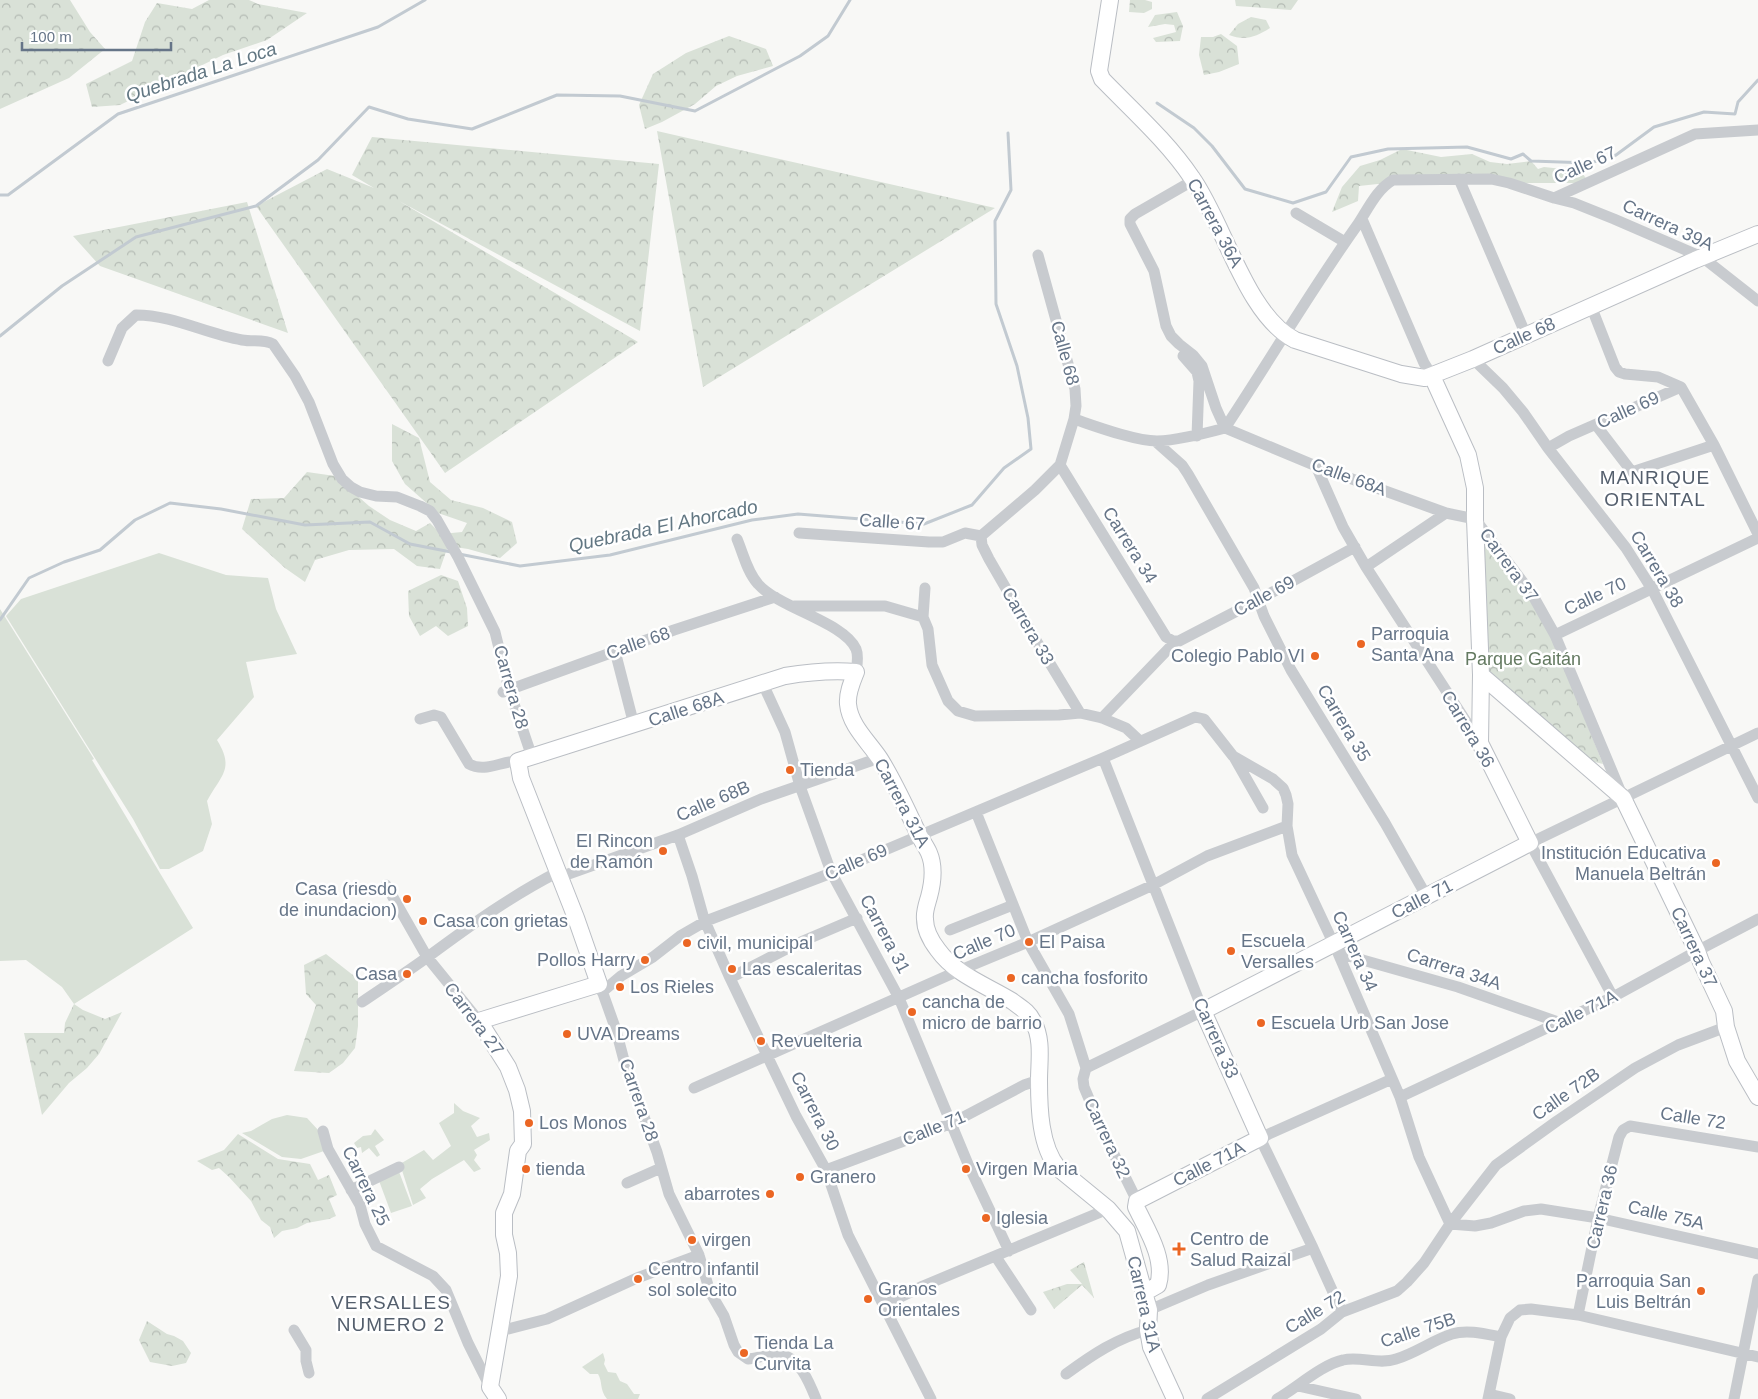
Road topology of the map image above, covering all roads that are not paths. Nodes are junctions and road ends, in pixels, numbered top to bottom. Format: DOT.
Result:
graph roads {
  1 [pos="1110,0"];
  2 [pos="1758,130"];
  3 [pos="1459,179"];
  4 [pos="1194,180"];
  5 [pos="1554,198"];
  6 [pos="1296,213"];
  7 [pos="1362,219"];
  8 [pos="1758,234"];
  9 [pos="1345,242"];
  10 [pos="1038,255"];
  11 [pos="1702,257"];
  12 [pos="1758,301"];
  13 [pos="1591,306"];
  14 [pos="1160,332"];
  15 [pos="1284,334"];
  16 [pos="1526,335"];
  17 [pos="1473,359"];
  18 [pos="108,362"];
  19 [pos="1432,376"];
  20 [pos="1680,387"];
  21 [pos="1074,419"];
  22 [pos="1596,425"];
  23 [pos="1226,428"];
  24 [pos="1197,436"];
  25 [pos="1156,441"];
  26 [pos="1714,445"];
  27 [pos="1548,448"];
  28 [pos="1060,466"];
  29 [pos="1316,466"];
  30 [pos="1446,513"];
  31 [pos="1475,519"];
  32 [pos="799,534"];
  33 [pos="981,536"];
  34 [pos="1758,536"];
  35 [pos="737,538"];
  36 [pos="1355,547"];
  37 [pos="1366,567"];
  38 [pos="925,588"];
  39 [pos="1652,588"];
  40 [pos="775,597"];
  41 [pos="1258,600"];
  42 [pos="792,606"];
  43 [pos="923,617"];
  44 [pos="1555,635"];
  45 [pos="1174,641"];
  46 [pos="615,651"];
  47 [pos="856,672"];
  48 [pos="1481,675"];
  49 [pos="763,684"];
  50 [pos="506,691"];
  51 [pos="1080,713"];
  52 [pos="1102,718"];
  53 [pos="420,719"];
  54 [pos="1204,719"];
  55 [pos="634,725"];
  56 [pos="1758,733"];
  57 [pos="1140,741"];
  58 [pos="1480,743"];
  59 [pos="1732,745"];
  60 [pos="1233,756"];
  61 [pos="879,758"];
  62 [pos="1104,758"];
  63 [pos="525,759"];
  64 [pos="800,786"];
  65 [pos="1623,798"];
  66 [pos="1758,798"];
  67 [pos="1263,808"];
  68 [pos="976,812"];
  69 [pos="1287,826"];
  70 [pos="678,834"];
  71 [pos="919,836"];
  72 [pos="1530,843"];
  73 [pos="831,872"];
  74 [pos="559,875"];
  75 [pos="386,885"];
  76 [pos="1153,885"];
  77 [pos="1427,897"];
  78 [pos="1013,905"];
  79 [pos="857,918"];
  80 [pos="1758,920"];
  81 [pos="706,922"];
  82 [pos="950,930"];
  83 [pos="1028,942"];
  84 [pos="1336,948"];
  85 [pos="1697,950"];
  86 [pos="428,957"];
  87 [pos="958,971"];
  88 [pos="730,978"];
  89 [pos="601,988"];
  90 [pos="1613,997"];
  91 [pos="899,998"];
  92 [pos="362,1002"];
  93 [pos="1203,1011"];
  94 [pos="479,1021"];
  95 [pos="1558,1022"];
  96 [pos="1726,1027"];
  97 [pos="767,1055"];
  98 [pos="1086,1068"];
  99 [pos="1392,1079"];
  100 [pos="1039,1080"];
  101 [pos="694,1088"];
  102 [pos="1400,1097"];
  103 [pos="1758,1097"];
  104 [pos="952,1123"];
  105 [pos="1622,1130"];
  106 [pos="323,1131"];
  107 [pos="1260,1138"];
  108 [pos="1758,1146"];
  109 [pos="399,1167"];
  110 [pos="661,1168"];
  111 [pos="826,1170"];
  112 [pos="627,1183"];
  113 [pos="351,1190"];
  114 [pos="1137,1202"];
  115 [pos="1108,1209"];
  116 [pos="1598,1218"];
  117 [pos="1450,1224"];
  118 [pos="1313,1248"];
  119 [pos="1010,1251"];
  120 [pos="1758,1254"];
  121 [pos="699,1256"];
  122 [pos="996,1257"];
  123 [pos="1758,1279"];
  124 [pos="1144,1293"];
  125 [pos="884,1305"];
  126 [pos="1031,1310"];
  127 [pos="1149,1310"];
  128 [pos="1342,1312"];
  129 [pos="1578,1316"];
  130 [pos="294,1330"];
  131 [pos="1148,1330"];
  132 [pos="500,1331"];
  133 [pos="1501,1337"];
  134 [pos="1743,1354"];
  135 [pos="1758,1356"];
  136 [pos="309,1373"];
  137 [pos="1066,1374"];
  138 [pos="1298,1386"];
  139 [pos="494,1393"];
  140 [pos="1489,1397"];
  141 [pos="816,1399"];
  142 [pos="931,1399"];
  143 [pos="1174,1399"];
  144 [pos="1206,1399"];
  145 [pos="1277,1399"];
  146 [pos="1356,1399"];
  147 [pos="1510,1399"];
  148 [pos="1734,1399"];
  1 -- 4 [label="street, Carrera 36A"];
  2 -- 5 [label="street, Calle 67"];
  3 -- 5 [label="street, Calle 67"];
  3 -- 7 [label="street, Calle 67"];
  3 -- 16 [label="street"];
  4 -- 15 [label="street, Carrera 36A"];
  4 -- 23 [label="street"];
  5 -- 11 [label="street, Carrera 39A"];
  6 -- 9 [label="street"];
  7 -- 9 [label="street"];
  7 -- 19 [label="street, Carrera 37"];
  8 -- 11 [label="street, Calle 68"];
  9 -- 15 [label="street"];
  10 -- 21 [label="street, Calle 68"];
  11 -- 12 [label="street, Carrera 39A"];
  11 -- 13 [label="street, Calle 68"];
  13 -- 16 [label="street, Calle 68"];
  13 -- 20 [label="street"];
  14 -- 24 [label="street"];
  15 -- 19 [label="street, Calle 68"];
  15 -- 23 [label="street"];
  16 -- 17 [label="street, Calle 68"];
  17 -- 19 [label="street, Calle 68"];
  17 -- 27 [label="street, Carrera 38"];
  18 -- 50 [label="street, Carrera 28"];
  19 -- 31 [label="street, Carrera 37"];
  20 -- 22 [label="street, Calle 69"];
  20 -- 26 [label="street"];
  21 -- 25 [label="street"];
  21 -- 28 [label="street, Calle 68"];
  22 -- 26 [label="street"];
  22 -- 27 [label="street, Calle 69"];
  23 -- 24 [label="street"];
  23 -- 29 [label="street, Calle 68A"];
  24 -- 25 [label="street"];
  25 -- 41 [label="street, Carrera 35"];
  26 -- 34 [label="street"];
  27 -- 39 [label="street, Carrera 38"];
  28 -- 33 [label="street, Calle 68"];
  28 -- 45 [label="street, Carrera 34"];
  29 -- 30 [label="street, Calle 68A"];
  29 -- 36 [label="street, Carrera 36"];
  30 -- 31 [label="street, Calle 68A"];
  30 -- 37 [label="street"];
  31 -- 44 [label="street, Carrera 37"];
  31 -- 48 [label="street"];
  32 -- 33 [label="street, Calle 67"];
  33 -- 51 [label="street, Carrera 33"];
  34 -- 39 [label="street, Calle 70"];
  35 -- 40 [label="street, Carrera 31A"];
  36 -- 37 [label="street, Carrera 36"];
  36 -- 41 [label="street, Calle 69"];
  37 -- 58 [label="street, Carrera 36"];
  38 -- 43 [label="street"];
  39 -- 44 [label="street, Calle 70"];
  39 -- 59 [label="street, Carrera 38"];
  40 -- 42 [label="street, Carrera 31A"];
  40 -- 46 [label="street, Calle 68"];
  41 -- 45 [label="street, Calle 69"];
  41 -- 77 [label="street, Carrera 35"];
  42 -- 43 [label="street"];
  42 -- 47 [label="street, Carrera 31A"];
  43 -- 51 [label="street"];
  44 -- 65 [label="street, Carrera 37"];
  45 -- 52 [label="street, Calle 69"];
  46 -- 50 [label="street, Calle 68"];
  46 -- 55 [label="street"];
  47 -- 49 [label="street, Calle 68A"];
  47 -- 61 [label="street, Carrera 31A"];
  48 -- 58 [label="street"];
  48 -- 65 [label="street, Carrera 37"];
  49 -- 55 [label="street, Calle 68A"];
  49 -- 64 [label="street, Carrera 31"];
  50 -- 63 [label="street, Carrera 28"];
  51 -- 52 [label="street"];
  52 -- 57 [label="street"];
  53 -- 63 [label="street, Calle 68A"];
  54 -- 57 [label="street, Calle 69"];
  54 -- 60 [label="street, Carrera 34"];
  55 -- 63 [label="street, Calle 68A"];
  56 -- 59 [label="street, Calle 71"];
  57 -- 62 [label="street, Calle 69"];
  58 -- 72 [label="street, Carrera 36"];
  59 -- 65 [label="street, Calle 71"];
  59 -- 66 [label="street, Carrera 38"];
  60 -- 67 [label="street"];
  60 -- 69 [label="street, Carrera 34"];
  61 -- 64 [label="street, Calle 68B"];
  61 -- 71 [label="street, Carrera 31A"];
  62 -- 68 [label="street, Calle 69"];
  62 -- 76 [label="street, Carrera 33"];
  63 -- 74 [label="street, Carrera 28"];
  64 -- 70 [label="street, Calle 68B"];
  64 -- 73 [label="street, Carrera 31"];
  65 -- 72 [label="street, Calle 71"];
  65 -- 85 [label="street, Carrera 37"];
  68 -- 71 [label="street, Calle 69"];
  68 -- 78 [label="street, Carrera 32"];
  69 -- 76 [label="street, Calle 70"];
  69 -- 84 [label="street, Carrera 34"];
  70 -- 74 [label="street, Calle 68B"];
  70 -- 81 [label="street, Carrera 30"];
  71 -- 73 [label="street, Calle 69"];
  71 -- 87 [label="street, Carrera 31A"];
  72 -- 77 [label="street, Calle 71"];
  72 -- 90 [label="street, Carrera 36"];
  73 -- 79 [label="street, Carrera 31"];
  73 -- 81 [label="street, Calle 69"];
  74 -- 86 [label="street, Calle 68B"];
  74 -- 89 [label="street, Carrera 28"];
  75 -- 86 [label="street, Carrera 27"];
  76 -- 83 [label="street, Calle 70"];
  76 -- 93 [label="street, Carrera 33"];
  77 -- 84 [label="street, Calle 71"];
  78 -- 82 [label="street"];
  78 -- 83 [label="street, Carrera 32"];
  79 -- 88 [label="street"];
  79 -- 91 [label="street, Carrera 31"];
  80 -- 85 [label="street, Calle 71A"];
  81 -- 88 [label="street, Carrera 30"];
  81 -- 89 [label="street, Calle 69"];
  83 -- 87 [label="street, Calle 70"];
  83 -- 98 [label="street, Carrera 32"];
  84 -- 93 [label="street, Calle 71"];
  84 -- 95 [label="street, Carrera 34A"];
  84 -- 99 [label="street, Carrera 34"];
  85 -- 90 [label="street, Calle 71A"];
  85 -- 96 [label="street, Carrera 37"];
  86 -- 92 [label="street"];
  86 -- 94 [label="street, Carrera 27"];
  87 -- 91 [label="street, Calle 70"];
  87 -- 100 [label="street, Carrera 31A"];
  88 -- 97 [label="street, Carrera 30"];
  89 -- 94 [label="street, Calle 69"];
  89 -- 110 [label="street, Carrera 28"];
  90 -- 95 [label="street, Calle 71A"];
  91 -- 97 [label="street, Calle 70"];
  91 -- 104 [label="street, Carrera 31"];
  93 -- 98 [label="street, Calle 71"];
  93 -- 107 [label="street, Carrera 33"];
  94 -- 132 [label="street, Carrera 27"];
  95 -- 102 [label="street, Calle 71A"];
  96 -- 103 [label="street, Carrera 37"];
  96 -- 117 [label="street, Calle 72B"];
  97 -- 101 [label="street, Calle 70"];
  97 -- 111 [label="street, Carrera 30"];
  98 -- 114 [label="street, Carrera 32"];
  99 -- 102 [label="street, Carrera 34"];
  99 -- 107 [label="street, Calle 71A"];
  100 -- 104 [label="street, Calle 71"];
  100 -- 115 [label="street, Carrera 31A"];
  102 -- 117 [label="street, Carrera 34"];
  104 -- 111 [label="street, Calle 71"];
  104 -- 119 [label="street, Carrera 31"];
  105 -- 108 [label="street, Calle 72"];
  105 -- 116 [label="street, Carrera 36"];
  106 -- 113 [label="street, Carrera 25"];
  107 -- 114 [label="street, Calle 71A"];
  107 -- 118 [label="street, Carrera 33"];
  109 -- 113 [label="street"];
  110 -- 112 [label="street"];
  110 -- 121 [label="street, Carrera 28"];
  111 -- 125 [label="street, Carrera 30"];
  113 -- 139 [label="street, Carrera 25"];
  114 -- 124 [label="street, Carrera 32"];
  115 -- 119 [label="street"];
  115 -- 124 [label="street, Carrera 31A"];
  116 -- 117 [label="street, Calle 75A"];
  116 -- 120 [label="street, Calle 75A"];
  116 -- 129 [label="street, Carrera 36"];
  117 -- 128 [label="street, Calle 72"];
  118 -- 127 [label="street"];
  118 -- 128 [label="street, Carrera 33"];
  119 -- 122 [label="street"];
  121 -- 132 [label="street"];
  121 -- 141 [label="street, Carrera 28"];
  122 -- 125 [label="street"];
  122 -- 126 [label="street"];
  123 -- 134 [label="street"];
  124 -- 127 [label="street, Carrera 31A"];
  125 -- 142 [label="street, Carrera 30"];
  127 -- 131 [label="street, Carrera 31A"];
  128 -- 144 [label="street, Calle 72"];
  129 -- 133 [label="street"];
  129 -- 134 [label="street"];
  130 -- 136 [label="street"];
  131 -- 137 [label="street"];
  131 -- 143 [label="street, Carrera 31A"];
  132 -- 139 [label="street, Carrera 27"];
  133 -- 138 [label="street, Calle 75B"];
  133 -- 140 [label="street"];
  134 -- 135 [label="street"];
  134 -- 148 [label="street"];
  138 -- 145 [label="street, Calle 75B"];
  138 -- 146 [label="street"];
  140 -- 147 [label="street"];
}
